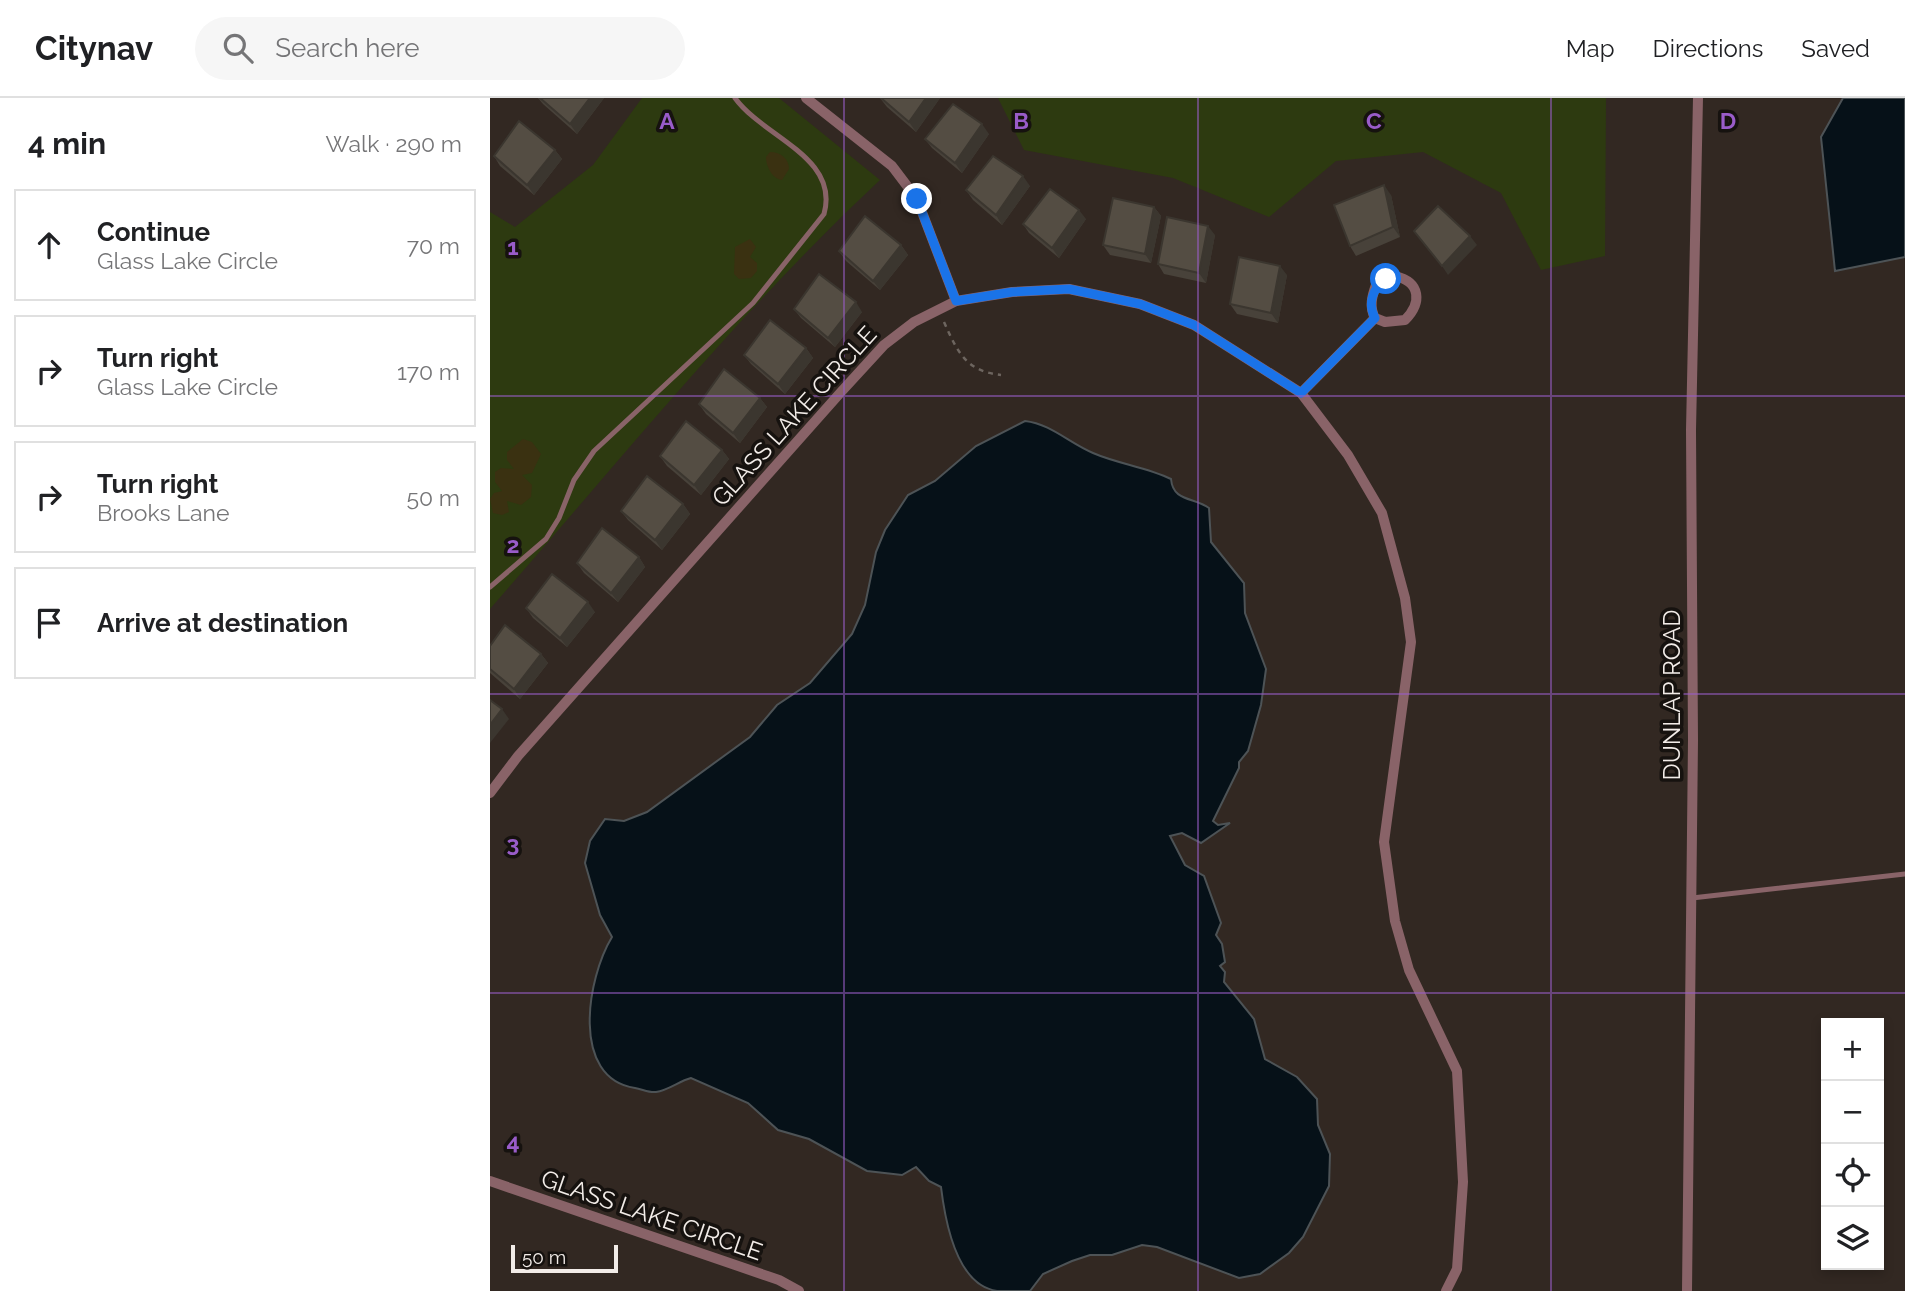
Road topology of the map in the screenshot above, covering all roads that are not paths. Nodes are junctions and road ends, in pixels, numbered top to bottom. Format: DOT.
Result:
graph roads {
  1 [pos="735,98"];
  2 [pos="806,98"];
  3 [pos="1698,98"];
  4 [pos="956,301"];
  5 [pos="1375,318"];
  6 [pos="1301,393"];
  7 [pos="490,587"];
  8 [pos="490,793"];
  9 [pos="1905,874"];
  10 [pos="1692,898"];
  11 [pos="490,1181"];
  12 [pos="799,1291"];
  13 [pos="1446,1291"];
  14 [pos="1687,1291"];
  1 -- 7 [label="lane"];
  2 -- 4 [label="street"];
  3 -- 10 [label="street, DUNLAP ROAD"];
  4 -- 6 [label="street, GLASS LAKE CIRCLE"];
  4 -- 8 [label="street, GLASS LAKE CIRCLE"];
  5 -- 5 [label="street"];
  5 -- 6 [label="street"];
  6 -- 13 [label="street, GLASS LAKE CIRCLE"];
  9 -- 10 [label="lane"];
  10 -- 14 [label="street, DUNLAP ROAD"];
  11 -- 12 [label="street, GLASS LAKE CIRCLE"];
}
